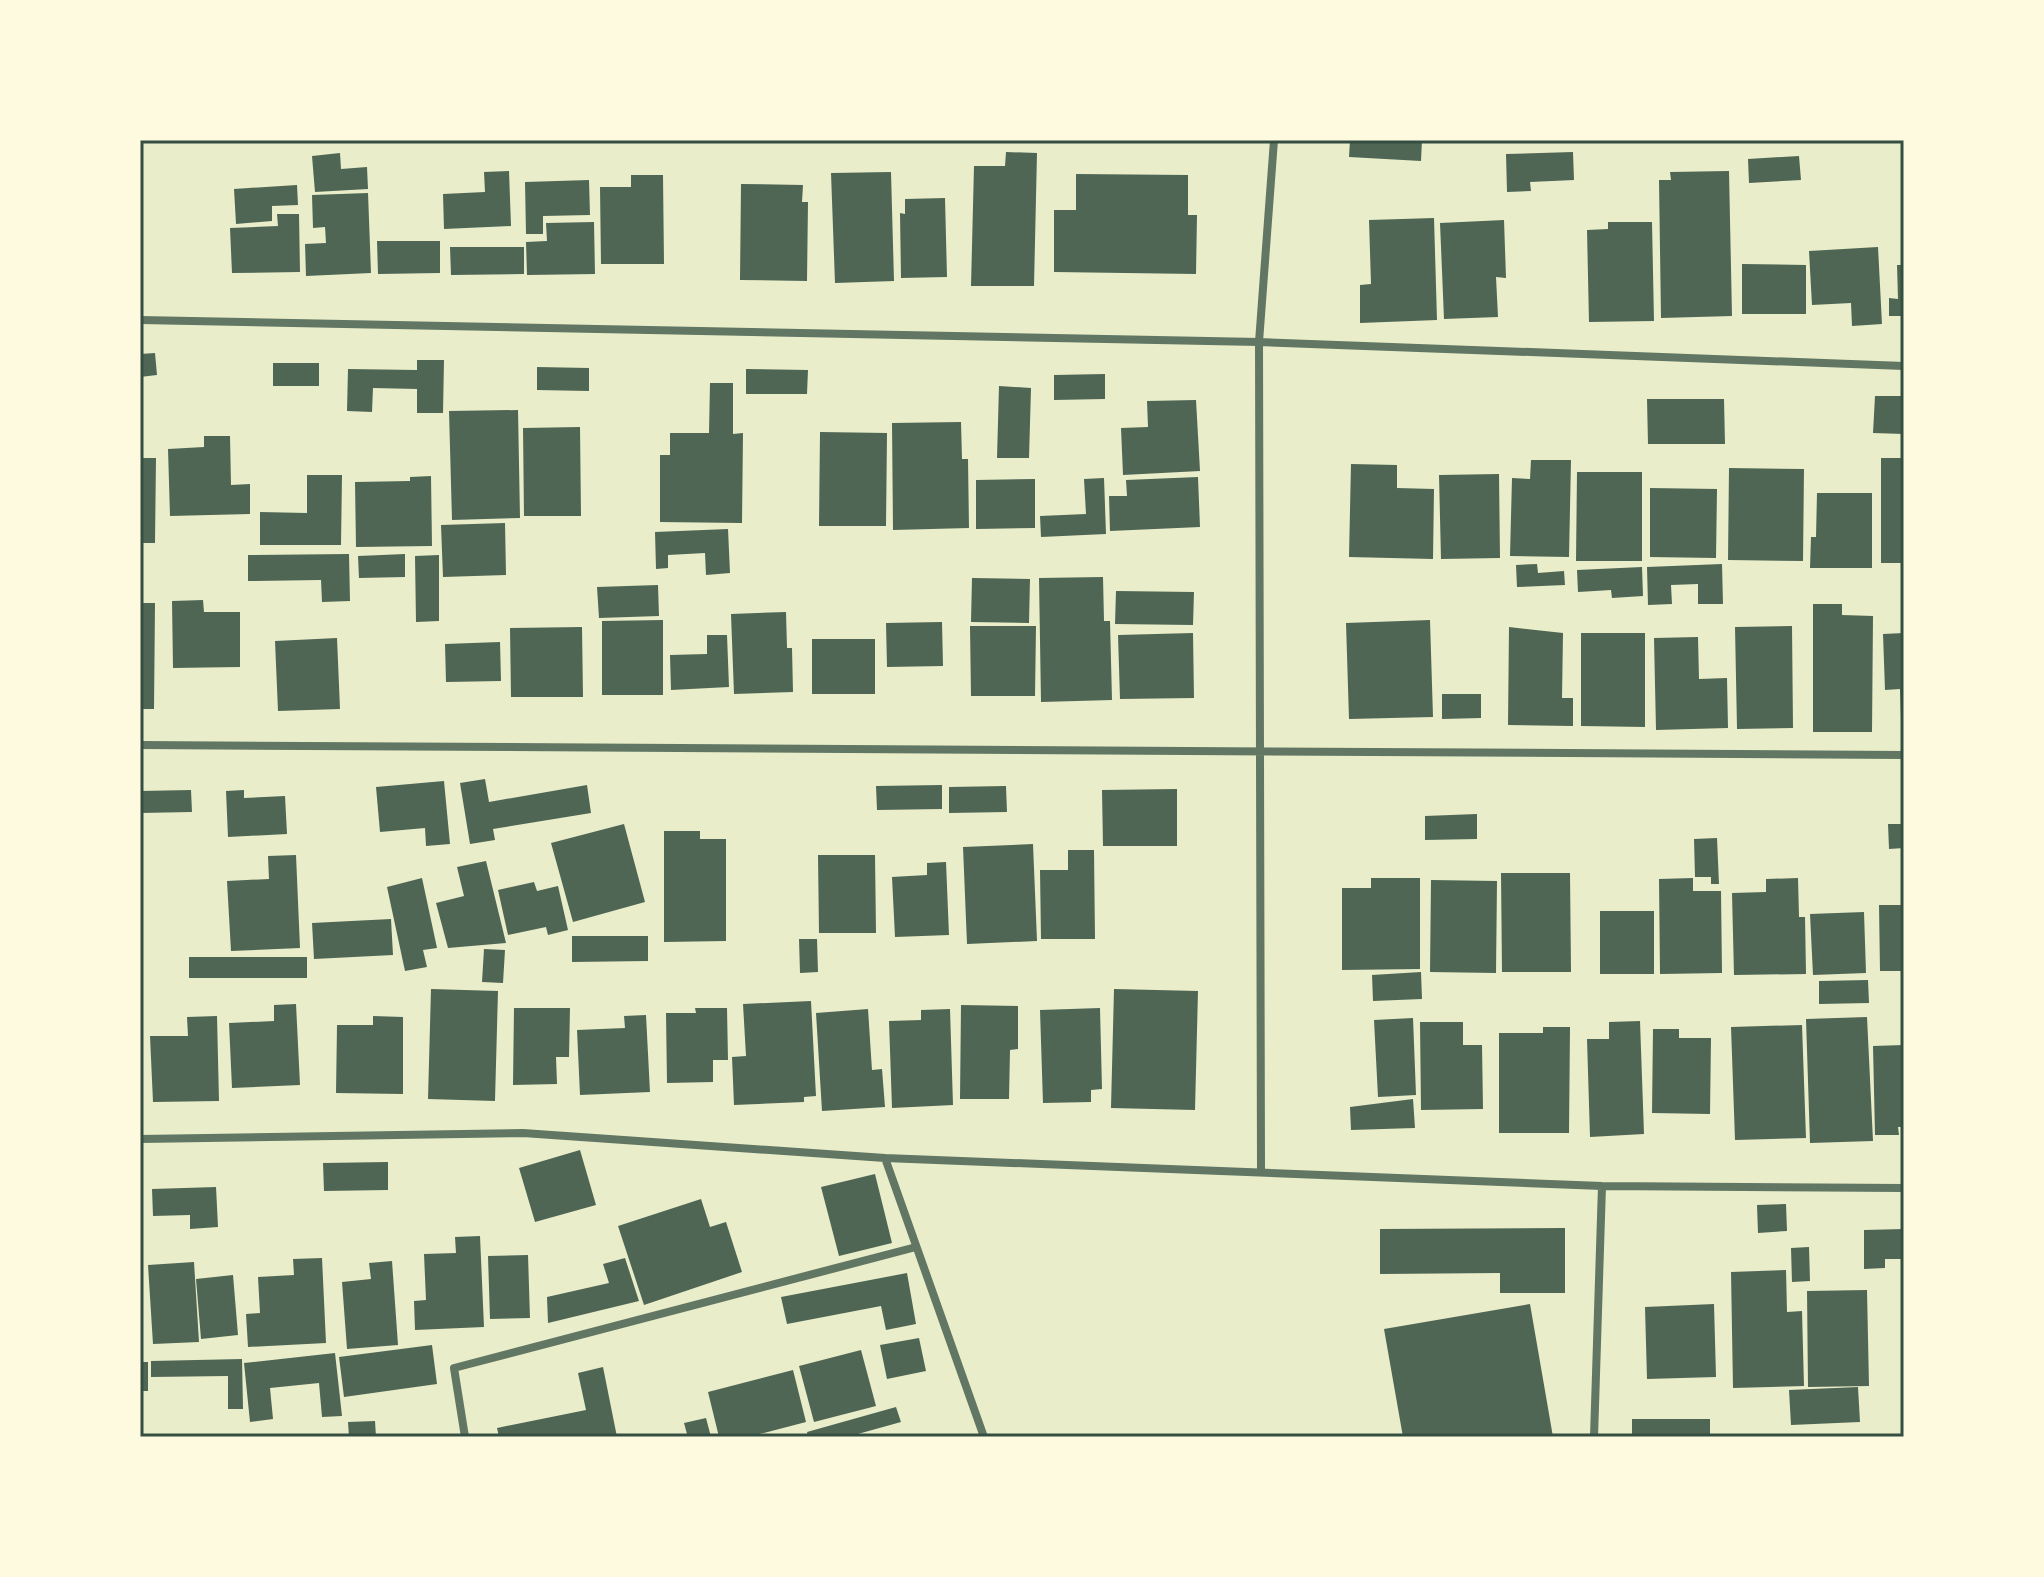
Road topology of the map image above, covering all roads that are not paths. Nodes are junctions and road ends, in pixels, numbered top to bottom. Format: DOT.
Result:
graph roads {
  1 [pos="1274,140"];
  2 [pos="140,320"];
  3 [pos="1259,342"];
  4 [pos="1904,366"];
  5 [pos="140,745"];
  6 [pos="1262,753"];
  7 [pos="1904,755"];
  8 [pos="140,1139"];
  9 [pos="885,1158"];
  10 [pos="1261,1170"];
  11 [pos="1602,1186"];
  12 [pos="1904,1188"];
  13 [pos="916,1247"];
  14 [pos="465,1437"];
  15 [pos="984,1437"];
  16 [pos="1594,1437"];
  1 -- 3 [label="street"];
  2 -- 3 [label="street"];
  3 -- 4 [label="street"];
  3 -- 6 [label="street"];
  5 -- 6 [label="street"];
  6 -- 7 [label="street"];
  6 -- 10 [label="street"];
  8 -- 9 [label="street"];
  9 -- 10 [label="street"];
  9 -- 13 [label="street"];
  10 -- 11 [label="street"];
  11 -- 12 [label="street"];
  11 -- 16 [label="street"];
  13 -- 14 [label="street"];
  13 -- 15 [label="street"];
}
